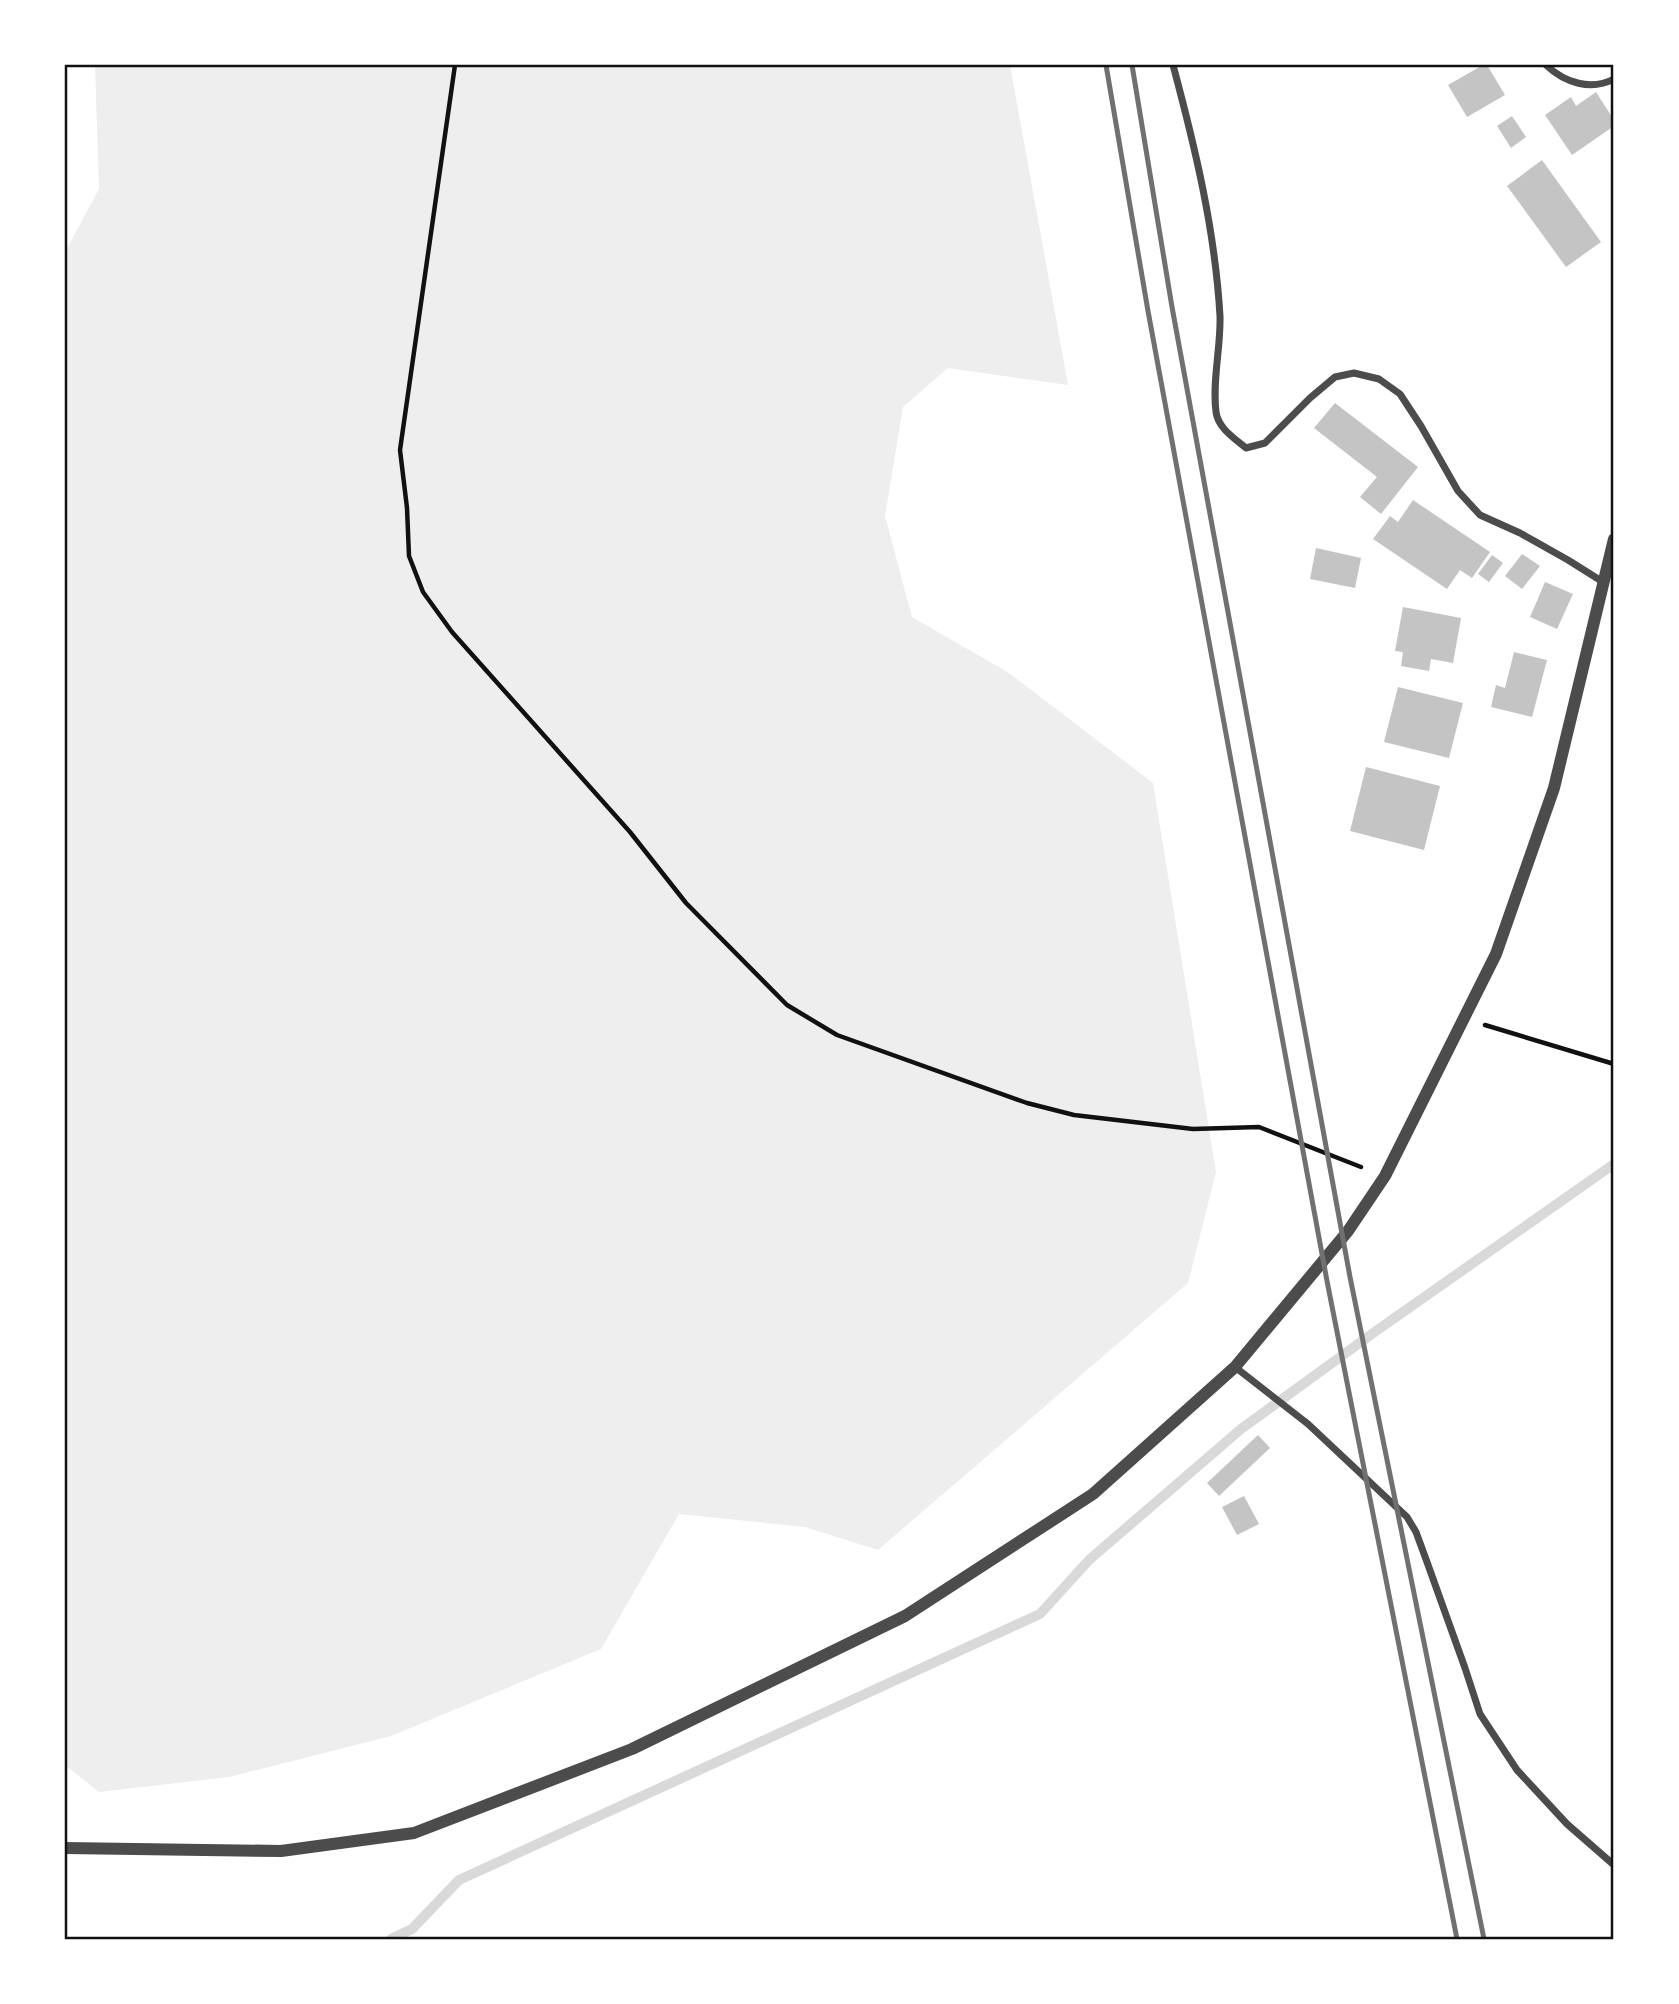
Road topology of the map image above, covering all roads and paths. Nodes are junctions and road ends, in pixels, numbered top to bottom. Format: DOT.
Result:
graph roads {
  1 [pos="455,65"];
  2 [pos="1173,65"];
  3 [pos="1546,65"];
  4 [pos="1614,79"];
  5 [pos="1614,539"];
  6 [pos="1603,582"];
  7 [pos="1464,1019"];
  8 [pos="1614,1064"];
  9 [pos="1385,1175"];
  10 [pos="1235,1367"];
  11 [pos="65,1848"];
  12 [pos="1614,1865"];
  1 -- 9 [label="path"];
  2 -- 6 [label="street"];
  3 -- 4 [label="street"];
  5 -- 6 [label="street"];
  6 -- 7 [label="street"];
  7 -- 8 [label="path"];
  7 -- 9 [label="street"];
  9 -- 10 [label="street"];
  10 -- 11 [label="street"];
  10 -- 12 [label="street"];
}
